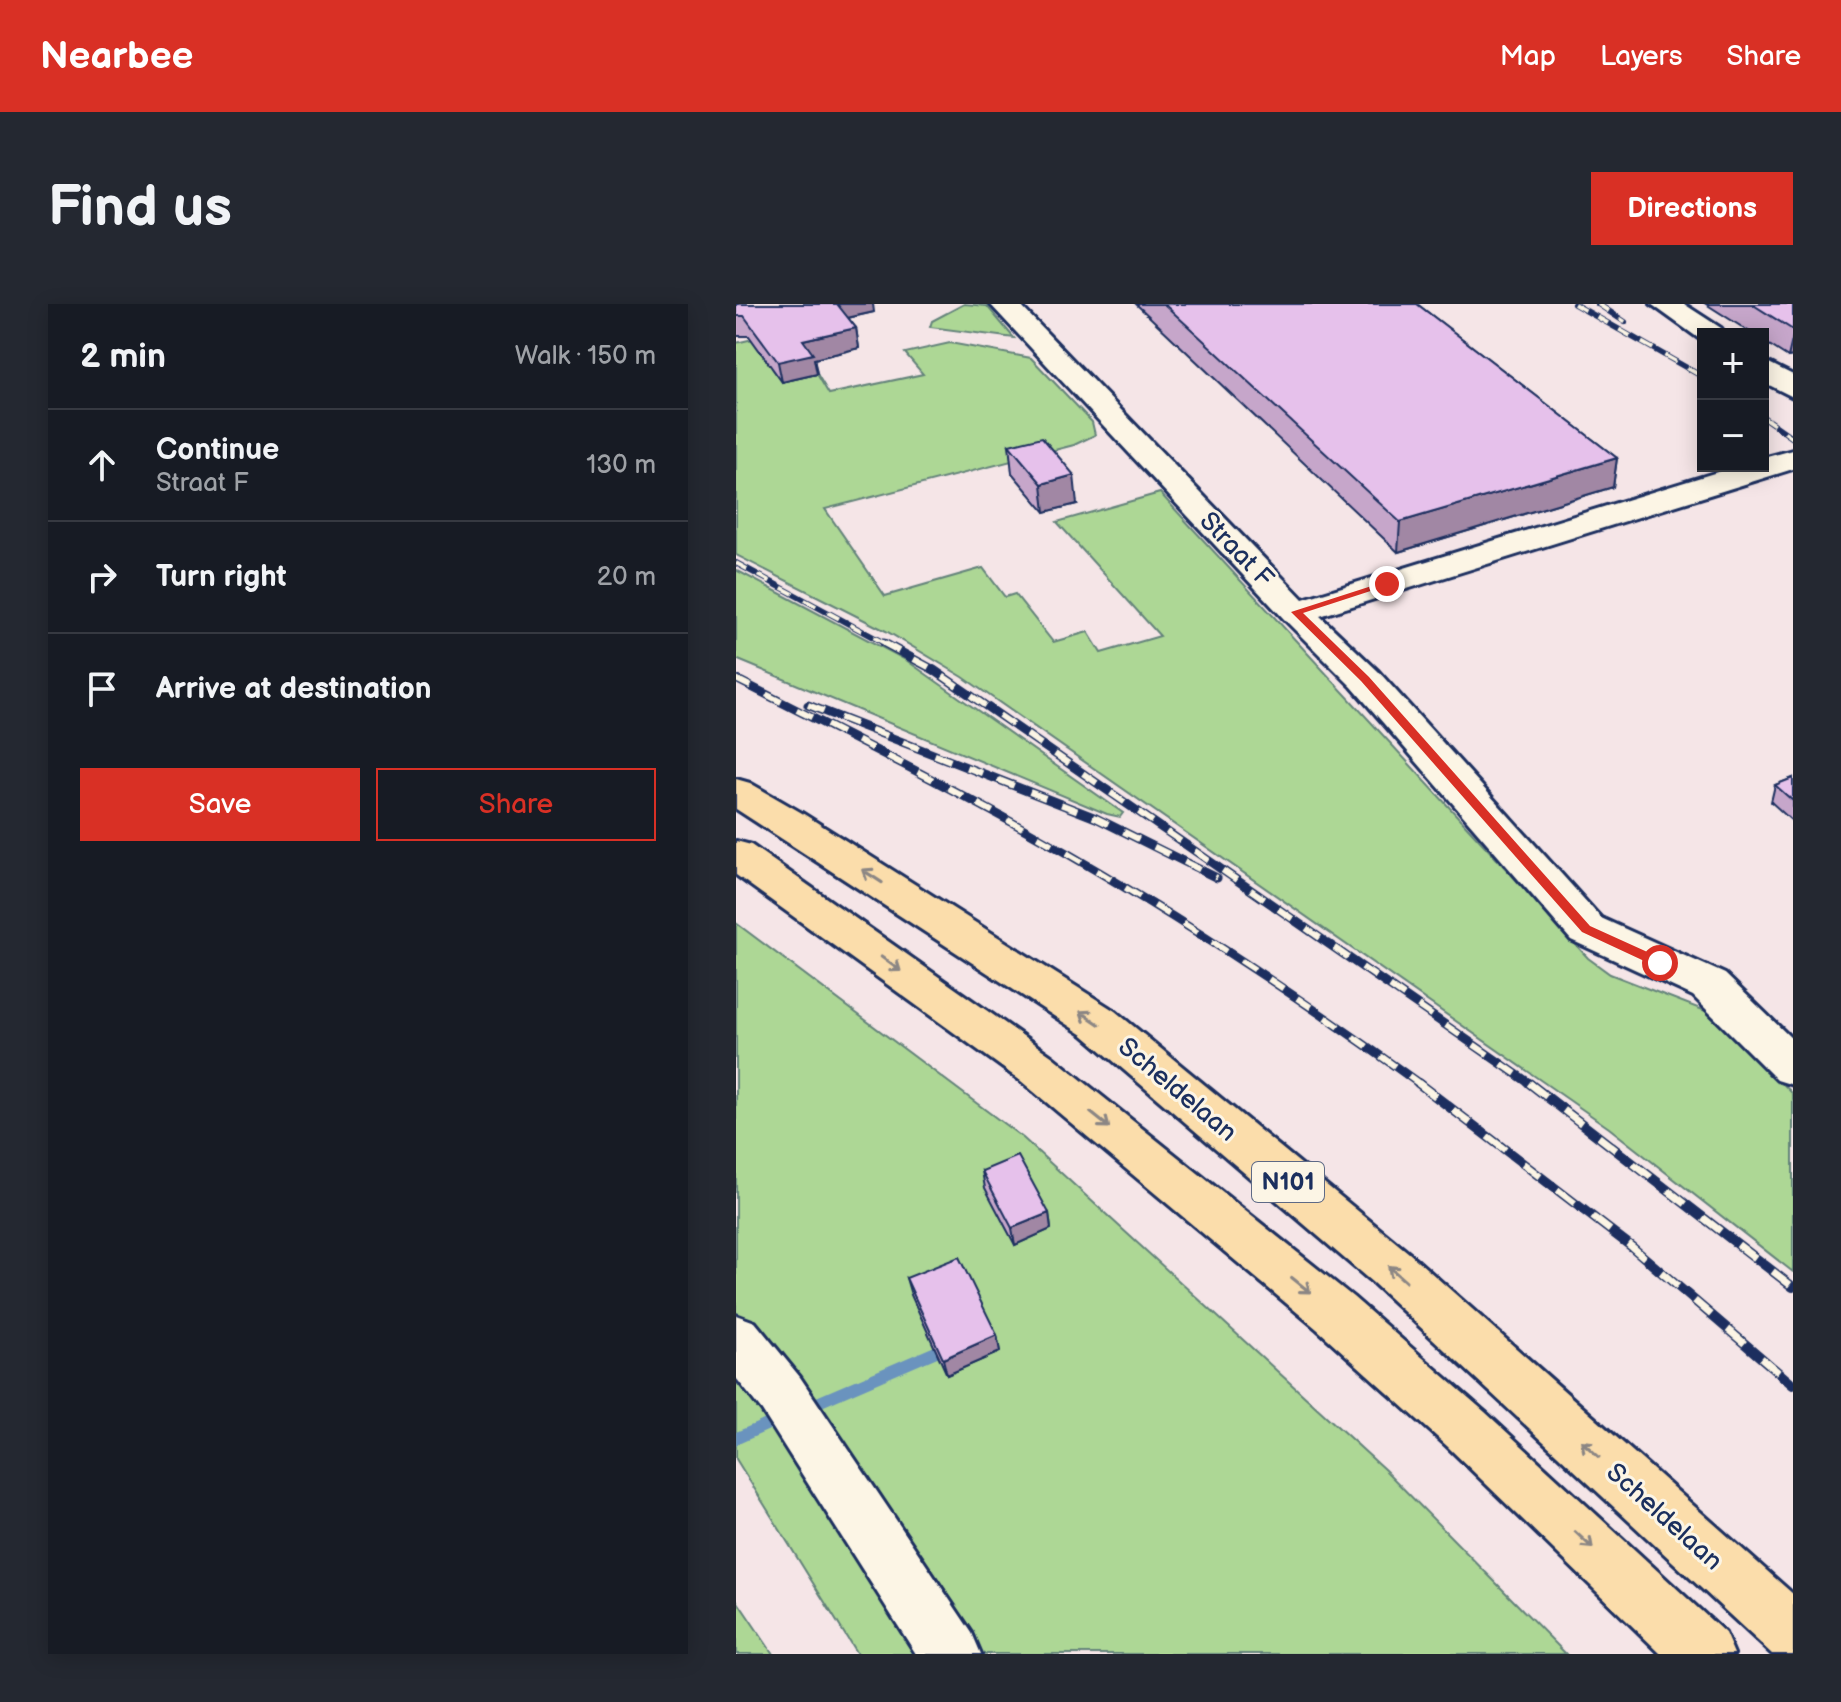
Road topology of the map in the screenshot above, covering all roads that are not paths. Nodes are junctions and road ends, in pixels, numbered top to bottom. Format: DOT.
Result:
graph roads {
  1 [pos="1004,304"];
  2 [pos="1665,304"];
  3 [pos="1702,328"];
  4 [pos="1769,373"];
  5 [pos="1793,388"];
  6 [pos="1793,459"];
  7 [pos="1296,612"];
  8 [pos="736,792"];
  9 [pos="736,855"];
  10 [pos="1793,1068"];
  11 [pos="736,1338"];
  12 [pos="1793,1633"];
  13 [pos="951,1654"];
  14 [pos="1704,1654"];
  1 -- 7 [label="lane, Straat F"];
  2 -- 3 [label="lane"];
  4 -- 5 [label="lane"];
  6 -- 7 [label="lane"];
  7 -- 10 [label="lane, Straat F"];
  12 -- 8 [label="main road, Scheldelaan / N101, one-way"];
  9 -- 14 [label="main road, N101, one-way"];
  11 -- 13 [label="lane"];
}
